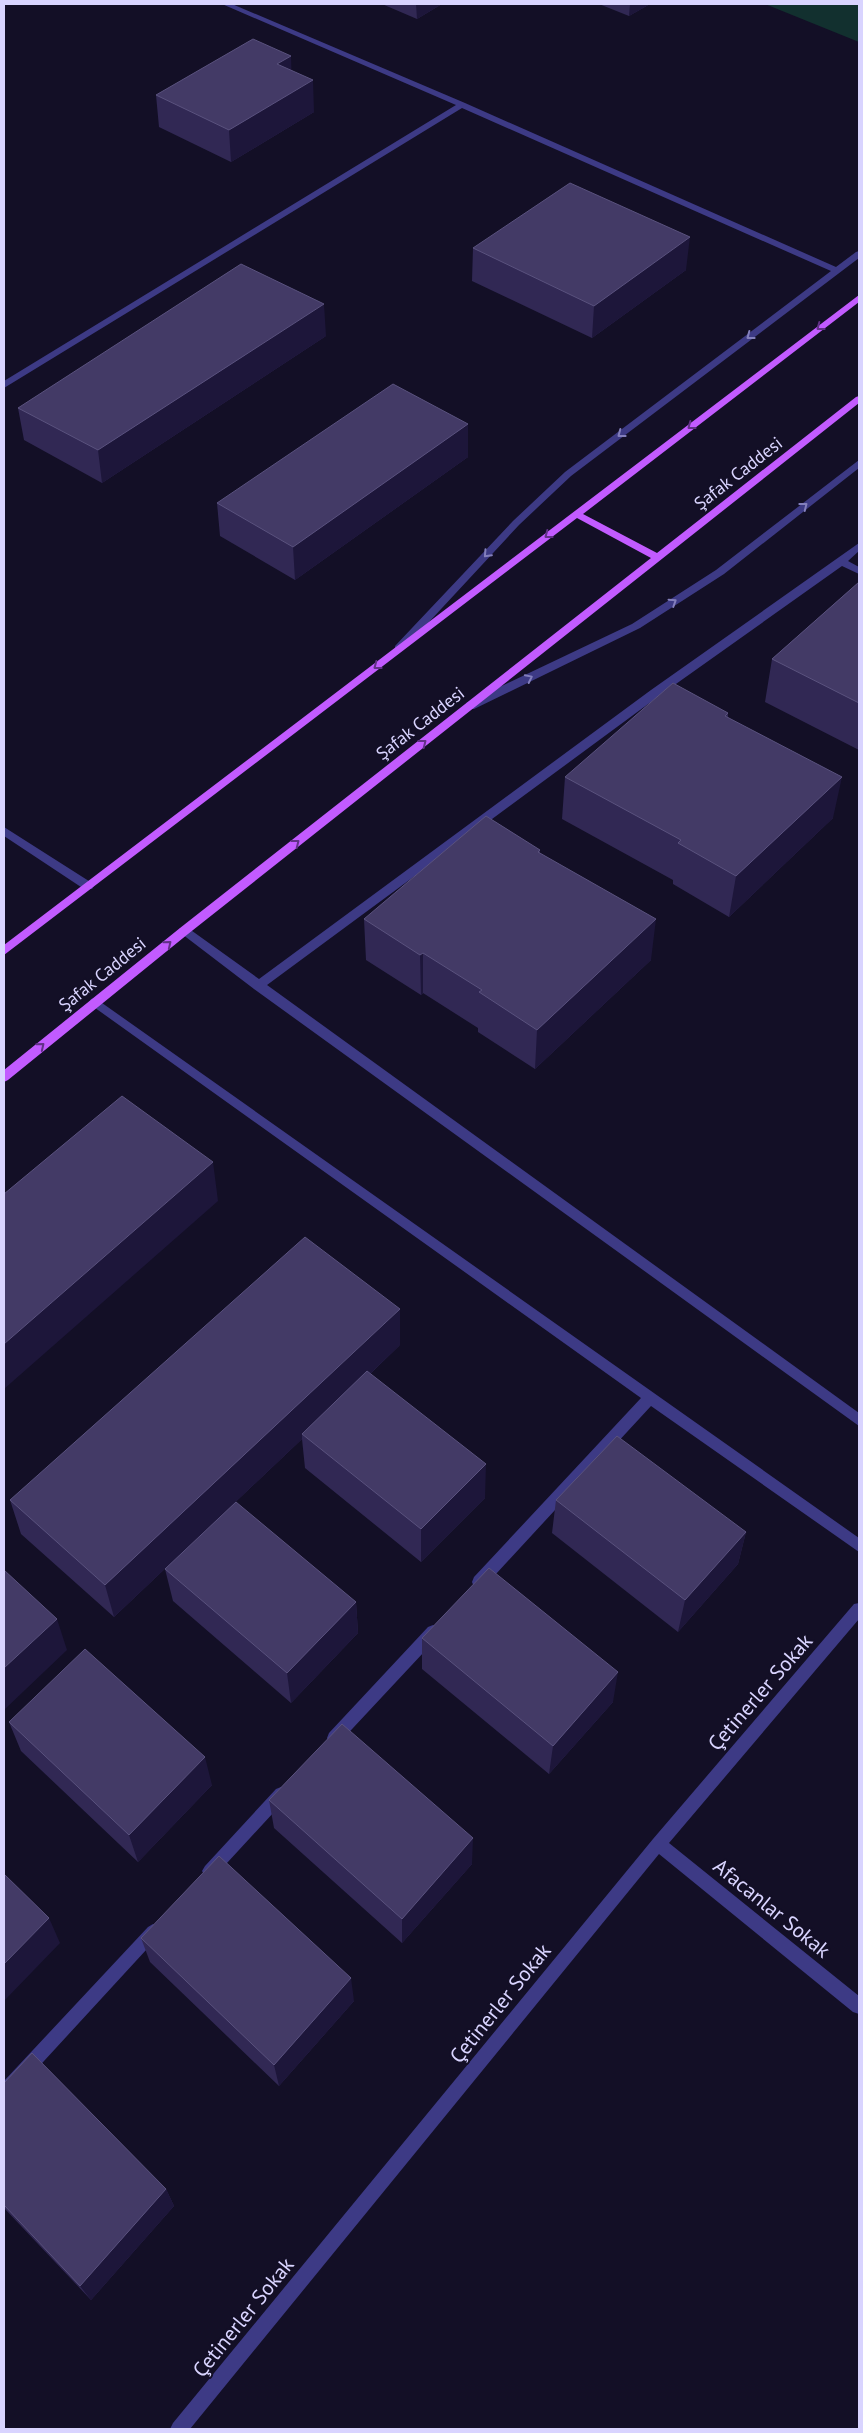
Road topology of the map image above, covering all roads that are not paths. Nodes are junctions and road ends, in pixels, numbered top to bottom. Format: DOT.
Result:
graph roads {
  1 [pos="226,4"];
  2 [pos="462,105"];
  3 [pos="859,254"];
  4 [pos="837,271"];
  5 [pos="859,298"];
  6 [pos="4,385"];
  7 [pos="859,399"];
  8 [pos="859,463"];
  9 [pos="576,514"];
  10 [pos="859,546"];
  11 [pos="659,558"];
  12 [pos="841,562"];
  13 [pos="859,571"];
  14 [pos="396,652"];
  15 [pos="470,706"];
  16 [pos="4,831"];
  17 [pos="88,886"];
  18 [pos="184,931"];
  19 [pos="4,951"];
  20 [pos="258,986"];
  21 [pos="96,1002"];
  22 [pos="4,1077"];
  23 [pos="651,1398"];
  24 [pos="859,1420"];
  25 [pos="859,1546"];
  26 [pos="467,1595"];
  27 [pos="859,1609"];
  28 [pos="440,1624"];
  29 [pos="324,1749"];
  30 [pos="290,1785"];
  31 [pos="658,1844"];
  32 [pos="201,1880"];
  33 [pos="160,1924"];
  34 [pos="859,2006"];
  35 [pos="4,2092"];
  36 [pos="179,2429"];
  1 -- 2 [label="street"];
  2 -- 4 [label="street"];
  2 -- 6 [label="street"];
  3 -- 4 [label="street"];
  4 -- 14 [label="street, one-way"];
  5 -- 9 [label="main road, one-way"];
  7 -- 11 [label="main road, Şafak Caddesi"];
  15 -- 8 [label="street, one-way"];
  9 -- 11 [label="main road"];
  9 -- 14 [label="main road, one-way"];
  10 -- 12 [label="street"];
  11 -- 15 [label="main road, Şafak Caddesi"];
  12 -- 13 [label="street"];
  12 -- 20 [label="street"];
  14 -- 17 [label="main road, one-way"];
  18 -- 15 [label="main road, Şafak Caddesi, one-way"];
  16 -- 17 [label="street"];
  17 -- 19 [label="main road"];
  18 -- 20 [label="street"];
  21 -- 18 [label="main road, Şafak Caddesi, one-way"];
  20 -- 24 [label="street"];
  22 -- 21 [label="main road, Şafak Caddesi, one-way"];
  21 -- 23 [label="street"];
  23 -- 25 [label="street"];
  23 -- 26 [label="street"];
  27 -- 31 [label="street, Çetinerler Sokak"];
  28 -- 29 [label="street"];
  30 -- 32 [label="street"];
  31 -- 34 [label="street, Afacanlar Sokak"];
  31 -- 36 [label="street, Çetinerler Sokak"];
  33 -- 35 [label="street"];
}
